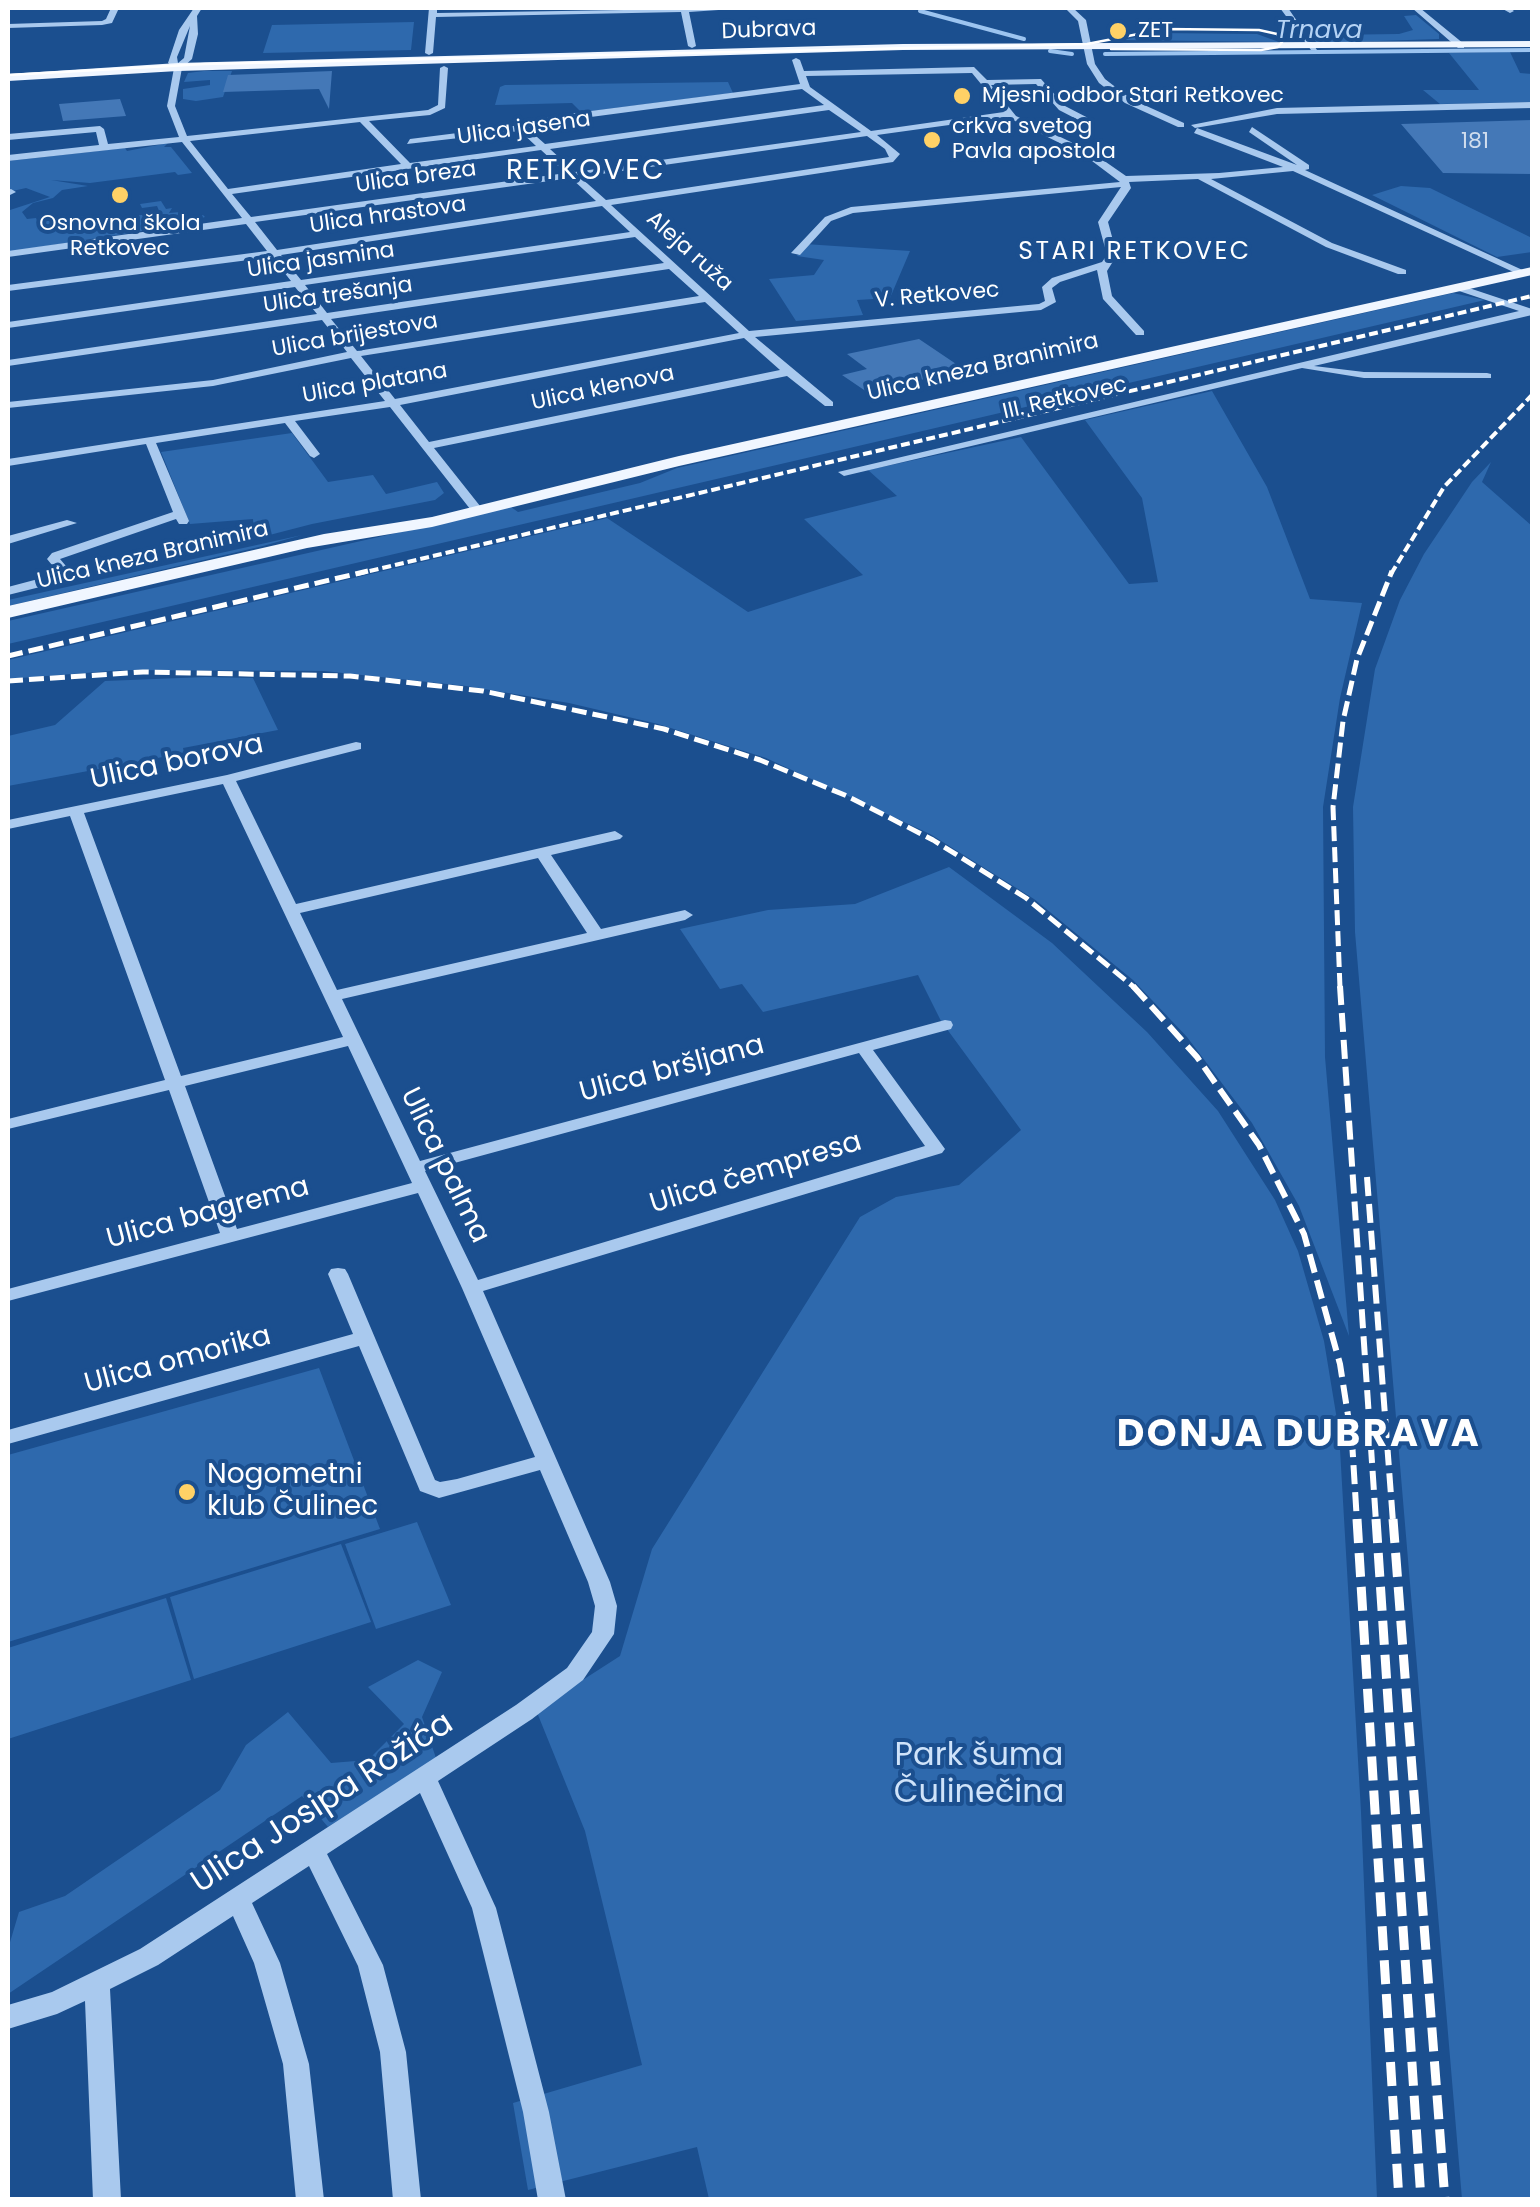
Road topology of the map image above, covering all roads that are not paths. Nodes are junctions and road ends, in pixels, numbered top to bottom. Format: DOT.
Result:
graph roads {
  1 [pos="116,8"];
  2 [pos="684,8"];
  3 [pos="744,8"];
  4 [pos="1069,8"];
  5 [pos="1284,8"];
  6 [pos="1416,8"];
  7 [pos="195,10"];
  8 [pos="433,11"];
  9 [pos="8,26"];
  10 [pos="1447,36"];
  11 [pos="1532,44"];
  12 [pos="692,46"];
  13 [pos="1088,46"];
  14 [pos="1460,46"];
  15 [pos="1422,47"];
  16 [pos="1314,48"];
  17 [pos="814,50"];
  18 [pos="763,51"];
  19 [pos="723,52"];
  20 [pos="669,54"];
  21 [pos="427,56"];
  22 [pos="462,59"];
  23 [pos="178,67"];
  24 [pos="444,68"];
  25 [pos="800,73"];
  26 [pos="8,78"];
  27 [pos="986,83"];
  28 [pos="1532,105"];
  29 [pos="829,107"];
  30 [pos="1008,114"];
  31 [pos="362,119"];
  32 [pos="1091,122"];
  33 [pos="522,128"];
  34 [pos="1196,128"];
  35 [pos="1252,130"];
  36 [pos="868,134"];
  37 [pos="8,137"];
  38 [pos="184,139"];
  39 [pos="410,142"];
  40 [pos="544,147"];
  41 [pos="104,148"];
  42 [pos="8,158"];
  43 [pos="408,166"];
  44 [pos="1296,170"];
  45 [pos="576,176"];
  46 [pos="1201,177"];
  47 [pos="1125,182"];
  48 [pos="225,192"];
  49 [pos="606,204"];
  50 [pos="249,222"];
  51 [pos="639,234"];
  52 [pos="274,253"];
  53 [pos="796,253"];
  54 [pos="8,254"];
  55 [pos="673,265"];
  56 [pos="1104,265"];
  57 [pos="1525,268"];
  58 [pos="1402,272"];
  59 [pos="299,285"];
  60 [pos="8,288"];
  61 [pos="1460,288"];
  62 [pos="708,298"];
  63 [pos="1531,312"];
  64 [pos="326,319"];
  65 [pos="1298,320"];
  66 [pos="8,324"];
  67 [pos="1140,333"];
  68 [pos="748,334"];
  69 [pos="355,354"];
  70 [pos="8,364"];
  71 [pos="1296,366"];
  72 [pos="789,372"];
  73 [pos="1486,376"];
  74 [pos="391,403"];
  75 [pos="8,404"];
  76 [pos="829,404"];
  77 [pos="288,419"];
  78 [pos="150,440"];
  79 [pos="425,446"];
  80 [pos="314,454"];
  81 [pos="8,462"];
  82 [pos="844,472"];
  83 [pos="473,506"];
  84 [pos="72,523"];
  85 [pos="8,540"];
  86 [pos="8,591"];
  87 [pos="8,612"];
  88 [pos="356,746"];
  89 [pos="228,780"];
  90 [pos="75,810"];
  91 [pos="8,824"];
  92 [pos="615,836"];
  93 [pos="542,852"];
  94 [pos="290,910"];
  95 [pos="685,915"];
  96 [pos="597,936"];
  97 [pos="332,996"];
  98 [pos="944,1025"];
  99 [pos="353,1040"];
  100 [pos="863,1048"];
  101 [pos="175,1084"];
  102 [pos="8,1124"];
  103 [pos="418,1177"];
  104 [pos="231,1237"];
  105 [pos="338,1274"];
  106 [pos="472,1288"];
  107 [pos="8,1295"];
  108 [pos="364,1338"];
  109 [pos="8,1437"];
  110 [pos="546,1461"];
  111 [pos="599,1582"];
  112 [pos="424,1776"];
  113 [pos="313,1850"];
  114 [pos="238,1898"];
  115 [pos="97,1983"];
  116 [pos="8,2017"];
  117 [pos="107,2200"];
  118 [pos="310,2200"];
  119 [pos="407,2200"];
  120 [pos="552,2200"];
  1 -- 9 [label="street"];
  2 -- 3 [label="street"];
  2 -- 8 [label="street"];
  2 -- 12 [label="street"];
  4 -- 13 [label="street"];
  5 -- 16 [label="street"];
  6 -- 10 [label="street"];
  7 -- 23 [label="street"];
  8 -- 21 [label="street"];
  10 -- 14 [label="street"];
  10 -- 15 [label="street"];
  11 -- 14 [label="main road, Dubrava"];
  12 -- 19 [label="main road"];
  12 -- 20 [label="main road"];
  13 -- 16 [label="main road, Dubrava"];
  13 -- 17 [label="main road, Dubrava"];
  13 -- 34 [label="street"];
  14 -- 15 [label="main road, Dubrava"];
  15 -- 16 [label="main road, Dubrava"];
  17 -- 18 [label="main road, Dubrava"];
  17 -- 25 [label="main road"];
  18 -- 19 [label="main road, Dubrava"];
  18 -- 25 [label="main road"];
  19 -- 20 [label="main road, Dubrava"];
  20 -- 22 [label="main road, Dubrava"];
  21 -- 22 [label="main road, Dubrava"];
  21 -- 23 [label="main road, Dubrava"];
  21 -- 24 [label="main road"];
  22 -- 24 [label="main road"];
  23 -- 26 [label="main road, Dubrava"];
  23 -- 38 [label="street"];
  24 -- 31 [label="street"];
  25 -- 27 [label="street"];
  25 -- 29 [label="street"];
  25 -- 33 [label="street"];
  27 -- 30 [label="street"];
  27 -- 32 [label="street"];
  28 -- 34 [label="street"];
  29 -- 36 [label="street"];
  29 -- 40 [label="street, Ulica jasena"];
  30 -- 36 [label="street, Ulica breza"];
  30 -- 47 [label="street"];
  31 -- 38 [label="street"];
  31 -- 43 [label="street"];
  33 -- 39 [label="street"];
  33 -- 40 [label="street, Aleja ruža"];
  34 -- 44 [label="street"];
  35 -- 44 [label="street"];
  36 -- 45 [label="street, Ulica breza"];
  36 -- 49 [label="street, Ulica hrastova"];
  37 -- 41 [label="street"];
  38 -- 41 [label="street"];
  38 -- 48 [label="street"];
  40 -- 43 [label="street, Ulica jasena"];
  40 -- 45 [label="street, Aleja ruža"];
  41 -- 42 [label="street"];
  43 -- 48 [label="street, Ulica jasena"];
  44 -- 46 [label="street"];
  44 -- 57 [label="street"];
  45 -- 49 [label="street, Aleja ruža"];
  45 -- 50 [label="street, Ulica breza"];
  46 -- 47 [label="street"];
  46 -- 58 [label="street"];
  47 -- 53 [label="street"];
  47 -- 56 [label="street"];
  48 -- 50 [label="street"];
  49 -- 51 [label="street, Aleja ruža"];
  49 -- 52 [label="street, Ulica hrastova"];
  50 -- 52 [label="street"];
  50 -- 54 [label="street, Ulica breza"];
  51 -- 55 [label="street, Aleja ruža"];
  51 -- 59 [label="street, Ulica jasmina"];
  52 -- 59 [label="street"];
  52 -- 60 [label="street, Ulica hrastova"];
  55 -- 62 [label="street, Aleja ruža"];
  55 -- 64 [label="street, Ulica trešanja"];
  56 -- 67 [label="street"];
  56 -- 68 [label="street, V. Retkovec"];
  57 -- 61 [label="main road, Ulica kneza Branimira"];
  57 -- 65 [label="main road, Ulica kneza Branimira"];
  59 -- 64 [label="street"];
  59 -- 66 [label="street, Ulica jasmina"];
  61 -- 63 [label="street, III. Retkovec"];
  61 -- 65 [label="main road, Ulica kneza Branimira"];
  62 -- 68 [label="street, Aleja ruža"];
  62 -- 69 [label="street, Ulica brijestova"];
  63 -- 71 [label="street, III. Retkovec"];
  64 -- 69 [label="street"];
  64 -- 70 [label="street, Ulica trešanja"];
  65 -- 83 [label="main road, Ulica kneza Branimira"];
  68 -- 72 [label="street, Aleja ruža"];
  68 -- 74 [label="street, Ulica platana"];
  69 -- 74 [label="street"];
  69 -- 75 [label="street, Ulica brijestova"];
  71 -- 73 [label="street, III. Retkovec"];
  71 -- 82 [label="street, III. Retkovec"];
  72 -- 76 [label="street, Aleja ruža"];
  72 -- 79 [label="street, Ulica klenova"];
  74 -- 77 [label="street, Ulica platana"];
  74 -- 79 [label="street"];
  77 -- 78 [label="street, Ulica platana"];
  77 -- 80 [label="street"];
  78 -- 81 [label="street, Ulica platana"];
  78 -- 86 [label="street"];
  79 -- 83 [label="street"];
  83 -- 87 [label="main road, Ulica kneza Branimira"];
  84 -- 85 [label="street"];
  88 -- 89 [label="street, Ulica borova"];
  89 -- 90 [label="street, Ulica borova"];
  89 -- 94 [label="street, Ulica palma"];
  90 -- 91 [label="street, Ulica borova"];
  90 -- 101 [label="street"];
  92 -- 93 [label="street"];
  93 -- 94 [label="street"];
  93 -- 96 [label="street"];
  94 -- 97 [label="street, Ulica palma"];
  95 -- 96 [label="street"];
  96 -- 97 [label="street"];
  97 -- 99 [label="street, Ulica palma"];
  98 -- 100 [label="street, Ulica bršljana"];
  99 -- 101 [label="street"];
  99 -- 103 [label="street, Ulica palma"];
  100 -- 103 [label="street, Ulica bršljana"];
  100 -- 106 [label="street, Ulica čempresa"];
  101 -- 102 [label="street"];
  101 -- 104 [label="street"];
  103 -- 104 [label="street, Ulica bagrema"];
  103 -- 106 [label="street, Ulica palma"];
  104 -- 107 [label="street, Ulica bagrema"];
  105 -- 108 [label="street"];
  106 -- 110 [label="street, Ulica palma"];
  108 -- 109 [label="street, Ulica omorika"];
  108 -- 110 [label="street"];
  110 -- 111 [label="street, Ulica palma"];
  111 -- 112 [label="street, Ulica Josipa Rožića"];
  112 -- 113 [label="street, Ulica Josipa Rožića"];
  112 -- 120 [label="street"];
  113 -- 114 [label="street, Ulica Josipa Rožića"];
  113 -- 119 [label="street"];
  114 -- 115 [label="street, Ulica Josipa Rožića"];
  114 -- 118 [label="street"];
  115 -- 116 [label="street, Ulica Josipa Rožića"];
  115 -- 117 [label="street"];
}
